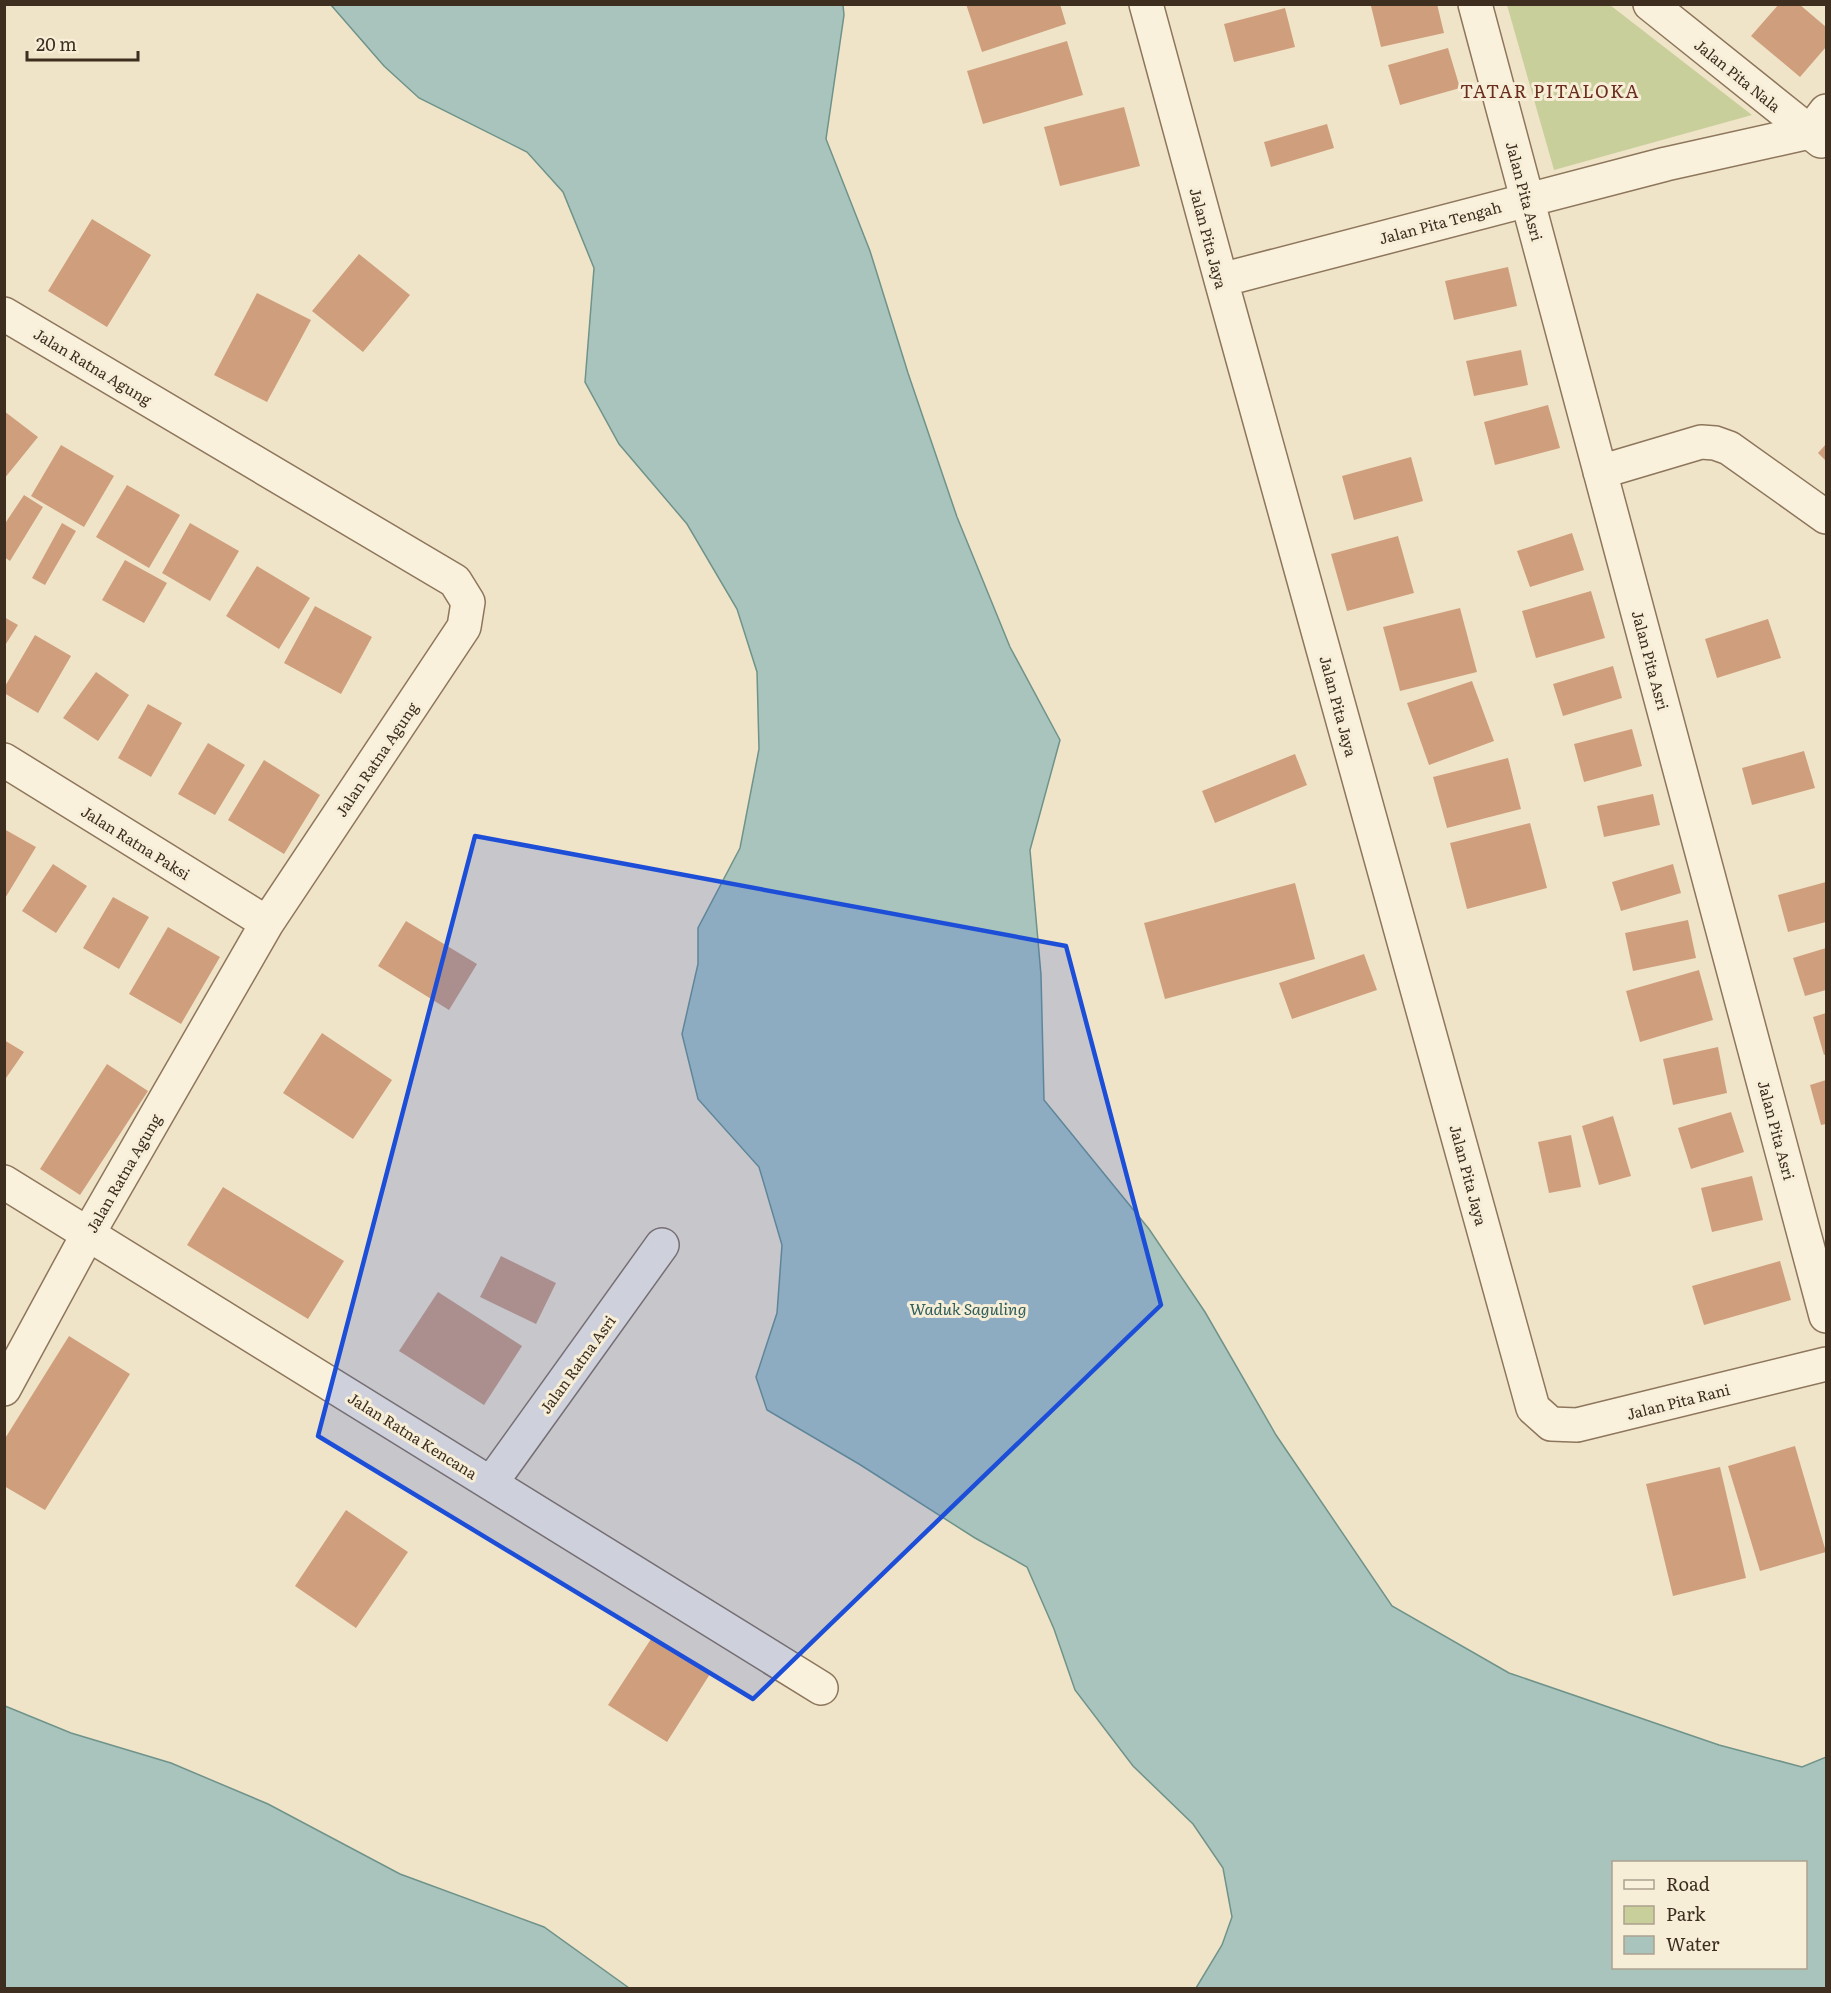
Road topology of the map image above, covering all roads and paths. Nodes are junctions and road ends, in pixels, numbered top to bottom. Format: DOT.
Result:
graph roads {
  1 [pos="1146,4"];
  2 [pos="1475,4"];
  3 [pos="1650,4"];
  4 [pos="1821,130"];
  5 [pos="1527,199"];
  6 [pos="1221,280"];
  7 [pos="4,314"];
  8 [pos="1600,472"];
  9 [pos="1827,517"];
  10 [pos="4,760"];
  11 [pos="267,923"];
  12 [pos="4,1182"];
  13 [pos="88,1234"];
  14 [pos="662,1245"];
  15 [pos="1827,1316"];
  16 [pos="1827,1364"];
  17 [pos="4,1389"];
  18 [pos="1533,1408"];
  19 [pos="491,1484"];
  20 [pos="821,1688"];
  1 -- 6 [label="street, Jalan Pita Jaya"];
  2 -- 5 [label="street, Jalan Pita Asri"];
  3 -- 4 [label="street, Jalan Pita Nala"];
  4 -- 5 [label="street, Jalan Pita Tengah"];
  5 -- 6 [label="street, Jalan Pita Tengah"];
  5 -- 8 [label="street, Jalan Pita Asri"];
  6 -- 18 [label="street, Jalan Pita Jaya"];
  7 -- 11 [label="street, Jalan Ratna Agung"];
  8 -- 9 [label="street"];
  8 -- 15 [label="street, Jalan Pita Asri"];
  10 -- 11 [label="street, Jalan Ratna Paksi"];
  11 -- 13 [label="street, Jalan Ratna Agung"];
  12 -- 13 [label="street, Jalan Ratna Kencana"];
  13 -- 17 [label="street, Jalan Ratna Agung"];
  13 -- 19 [label="street, Jalan Ratna Kencana"];
  14 -- 19 [label="street, Jalan Ratna Asri"];
  16 -- 18 [label="street, Jalan Pita Rani"];
  19 -- 20 [label="street, Jalan Ratna Kencana"];
}
